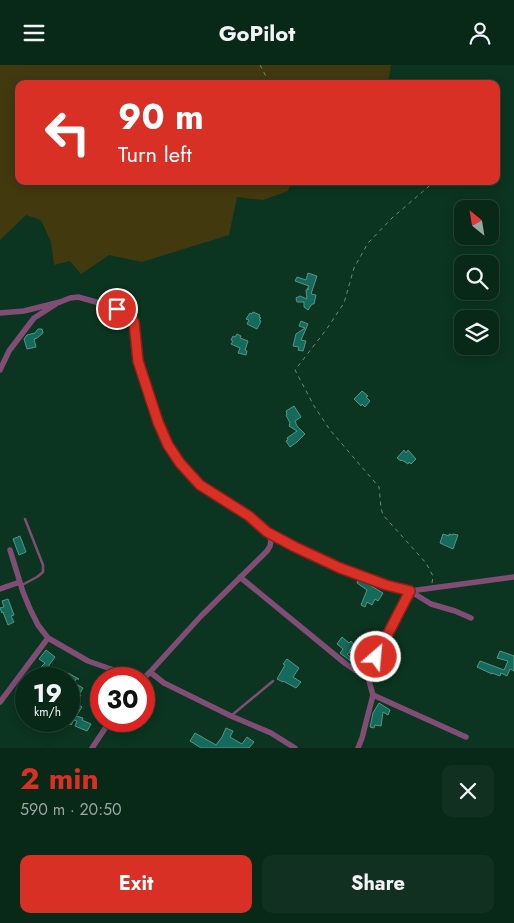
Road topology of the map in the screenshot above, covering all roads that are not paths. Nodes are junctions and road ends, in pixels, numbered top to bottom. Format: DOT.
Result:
graph roads {
  1 [pos="60,301"];
  2 [pos="24,311"];
  3 [pos="0,313"];
  4 [pos="34,319"];
  5 [pos="0,370"];
  6 [pos="25,519"];
  7 [pos="267,532"];
  8 [pos="10,550"];
  9 [pos="240,577"];
  10 [pos="514,577"];
  11 [pos="21,584"];
  12 [pos="0,589"];
  13 [pos="410,591"];
  14 [pos="471,618"];
  15 [pos="48,638"];
  16 [pos="105,667"];
  17 [pos="155,667"];
  18 [pos="367,674"];
  19 [pos="155,676"];
  20 [pos="274,681"];
  21 [pos="373,695"];
  22 [pos="0,702"];
  23 [pos="231,716"];
  24 [pos="103,732"];
  25 [pos="466,737"];
  26 [pos="92,748"];
  27 [pos="295,748"];
  28 [pos="358,748"];
  1 -- 2 [label="street"];
  1 -- 4 [label="street"];
  1 -- 7 [label="street"];
  2 -- 3 [label="street"];
  2 -- 4 [label="street"];
  4 -- 5 [label="street"];
  6 -- 11 [label="lane"];
  7 -- 9 [label="street"];
  7 -- 13 [label="street"];
  8 -- 11 [label="street"];
  9 -- 17 [label="street"];
  9 -- 18 [label="street"];
  10 -- 13 [label="street"];
  11 -- 12 [label="street"];
  11 -- 15 [label="street"];
  13 -- 14 [label="street"];
  13 -- 18 [label="street"];
  15 -- 16 [label="street"];
  15 -- 22 [label="street"];
  18 -- 21 [label="street"];
  19 -- 23 [label="street"];
  20 -- 23 [label="lane"];
  21 -- 25 [label="street"];
  21 -- 28 [label="street"];
  23 -- 27 [label="street"];
  24 -- 26 [label="street"];
}
